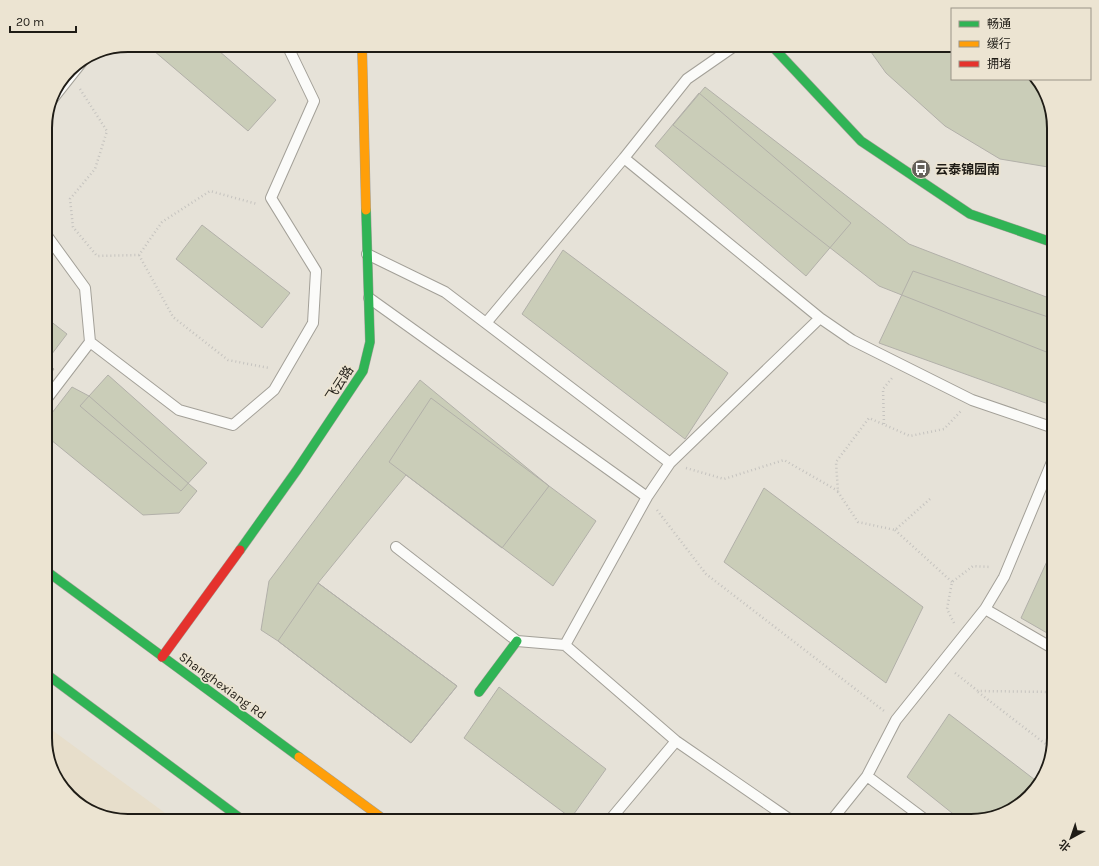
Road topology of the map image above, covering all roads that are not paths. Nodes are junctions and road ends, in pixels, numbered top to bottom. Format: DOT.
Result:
graph roads {
  1 [pos="290,52"];
  2 [pos="362,52"];
  3 [pos="726,52"];
  4 [pos="777,52"];
  5 [pos="624,158"];
  6 [pos="1047,242"];
  7 [pos="52,243"];
  8 [pos="367,254"];
  9 [pos="368,297"];
  10 [pos="820,318"];
  11 [pos="486,323"];
  12 [pos="90,342"];
  13 [pos="52,392"];
  14 [pos="1047,426"];
  15 [pos="670,463"];
  16 [pos="1047,474"];
  17 [pos="647,497"];
  18 [pos="396,547"];
  19 [pos="52,575"];
  20 [pos="985,609"];
  21 [pos="517,641"];
  22 [pos="565,645"];
  23 [pos="1047,645"];
  24 [pos="162,657"];
  25 [pos="52,678"];
  26 [pos="480,692"];
  27 [pos="676,741"];
  28 [pos="867,776"];
  29 [pos="235,814"];
  30 [pos="376,814"];
  31 [pos="615,814"];
  32 [pos="782,814"];
  33 [pos="837,814"];
  34 [pos="918,814"];
  1 -- 12 [label="lane"];
  2 -- 8 [label="street, 飞云路"];
  3 -- 5 [label="lane"];
  4 -- 6 [label="street"];
  5 -- 10 [label="lane"];
  5 -- 11 [label="lane"];
  7 -- 12 [label="lane"];
  8 -- 9 [label="street, 飞云路"];
  8 -- 11 [label="lane"];
  9 -- 17 [label="lane"];
  9 -- 24 [label="street, 飞云路"];
  10 -- 14 [label="lane"];
  10 -- 15 [label="lane"];
  11 -- 15 [label="lane"];
  12 -- 13 [label="lane"];
  15 -- 17 [label="lane"];
  16 -- 20 [label="lane"];
  17 -- 22 [label="lane"];
  18 -- 21 [label="lane"];
  19 -- 24 [label="street, Shanghexiang Rd"];
  20 -- 23 [label="lane"];
  20 -- 28 [label="lane"];
  21 -- 22 [label="lane"];
  21 -- 26 [label="street"];
  22 -- 27 [label="lane"];
  24 -- 30 [label="street, Shanghexiang Rd"];
  25 -- 29 [label="street"];
  27 -- 31 [label="lane"];
  27 -- 32 [label="lane"];
  28 -- 33 [label="lane"];
  28 -- 34 [label="lane"];
}
